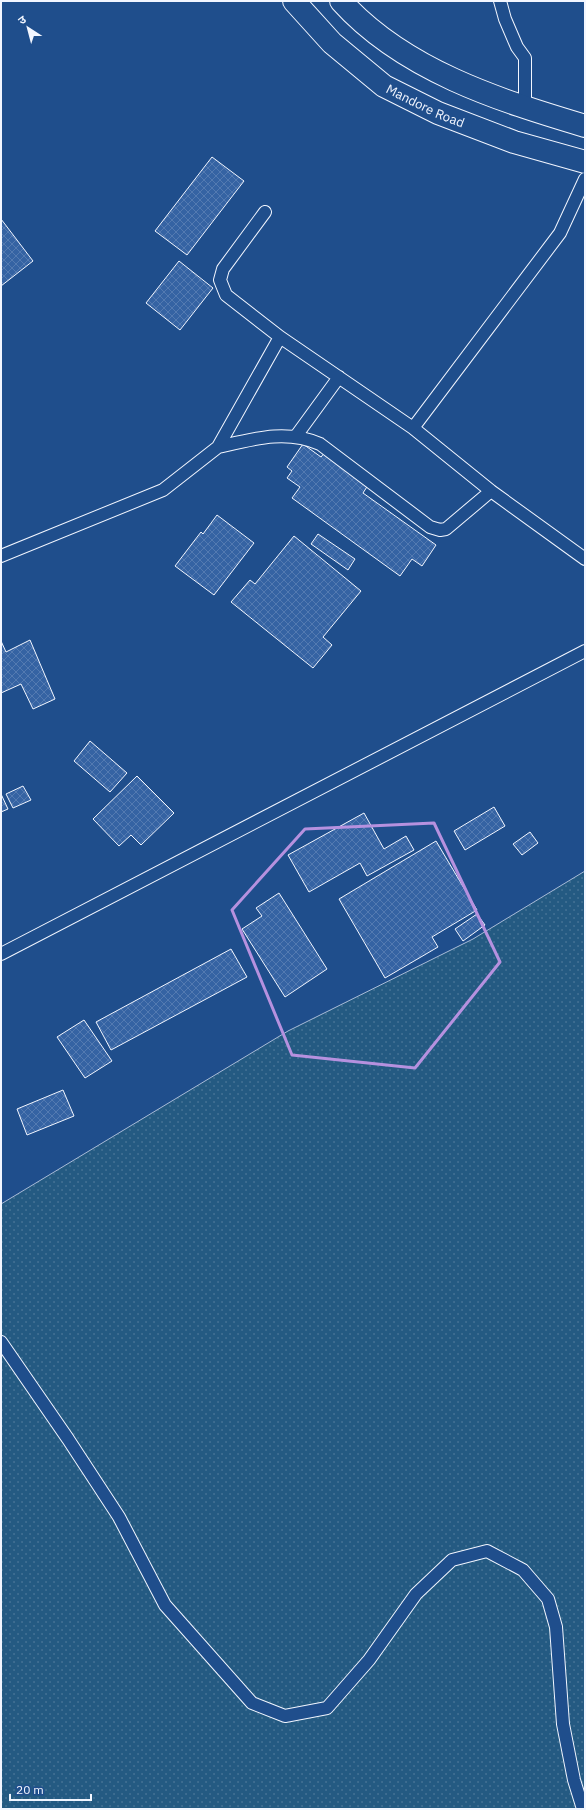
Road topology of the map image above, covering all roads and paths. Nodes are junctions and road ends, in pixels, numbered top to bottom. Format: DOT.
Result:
graph roads {
  1 [pos="294,1"];
  2 [pos="341,1"];
  3 [pos="500,1"];
  4 [pos="525,108"];
  5 [pos="585,126"];
  6 [pos="585,162"];
  7 [pos="585,179"];
  8 [pos="265,212"];
  9 [pos="280,336"];
  10 [pos="339,377"];
  11 [pos="413,428"];
  12 [pos="296,436"];
  13 [pos="218,447"];
  14 [pos="491,491"];
  15 [pos="1,556"];
  16 [pos="585,559"];
  17 [pos="585,651"];
  18 [pos="1,954"];
  19 [pos="1,1342"];
  20 [pos="583,1809"];
  1 -- 6 [label="highway, Mandore Road"];
  2 -- 4 [label="highway"];
  3 -- 4 [label="lane"];
  4 -- 5 [label="highway"];
  7 -- 11 [label="lane"];
  8 -- 9 [label="lane"];
  9 -- 10 [label="lane"];
  9 -- 13 [label="lane"];
  10 -- 11 [label="lane"];
  10 -- 12 [label="lane"];
  11 -- 14 [label="lane"];
  12 -- 13 [label="lane"];
  12 -- 14 [label="lane"];
  13 -- 15 [label="lane"];
  14 -- 16 [label="lane"];
  17 -- 18 [label="lane"];
  19 -- 20 [label="lane"];
}
